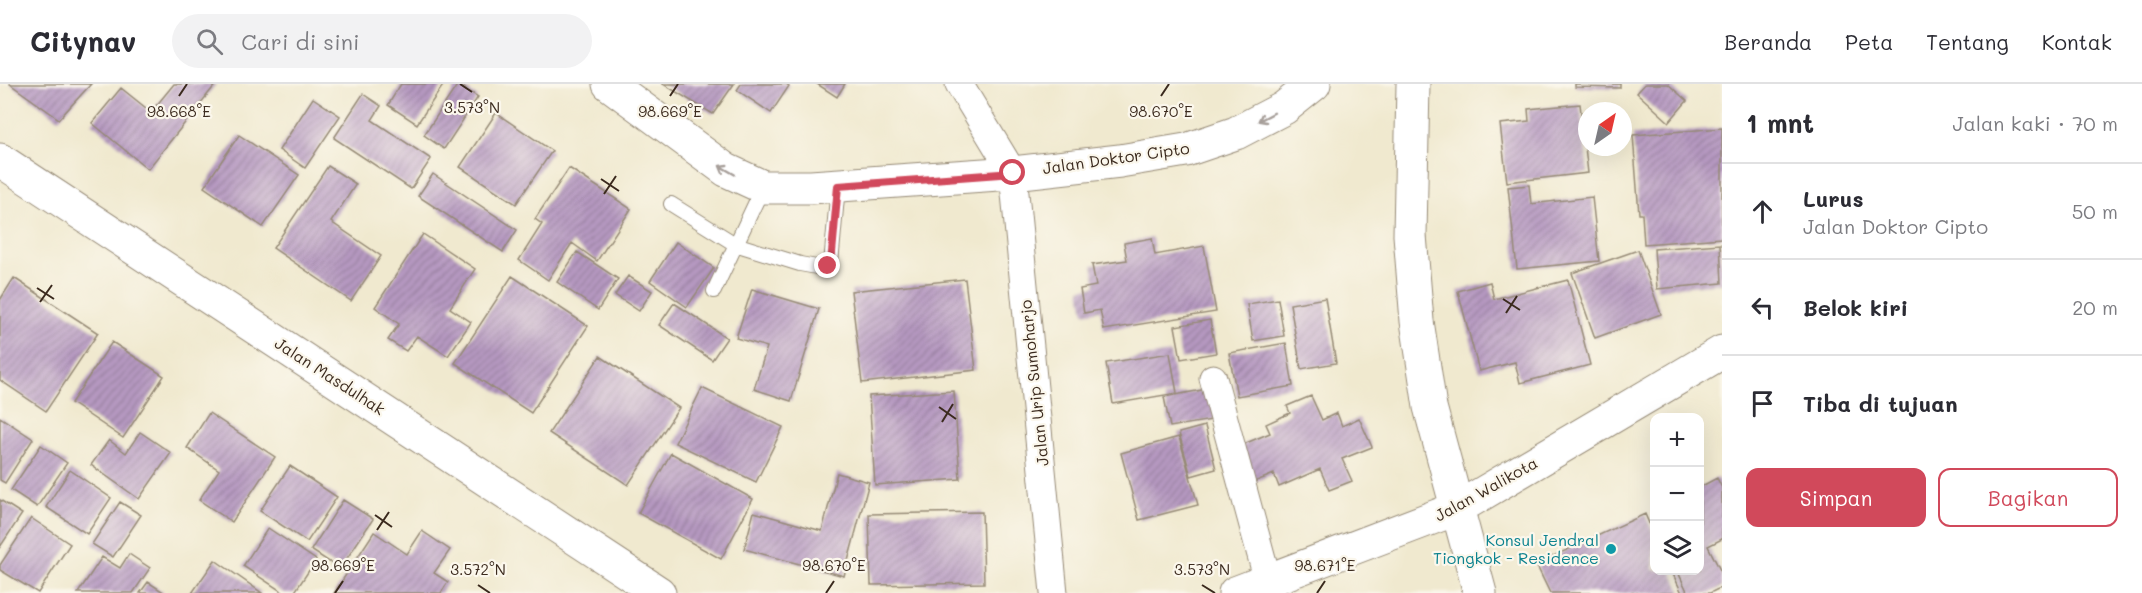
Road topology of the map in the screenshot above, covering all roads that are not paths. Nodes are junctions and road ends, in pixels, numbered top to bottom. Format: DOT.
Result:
graph roads {
  1 [pos="609,84"];
  2 [pos="958,84"];
  3 [pos="1314,84"];
  4 [pos="1413,84"];
  5 [pos="0,160"];
  6 [pos="1013,173"];
  7 [pos="838,186"];
  8 [pos="763,187"];
  9 [pos="670,204"];
  10 [pos="735,244"];
  11 [pos="714,291"];
  12 [pos="1722,352"];
  13 [pos="1214,378"];
  14 [pos="1458,508"];
  15 [pos="1268,581"];
  16 [pos="659,593"];
  17 [pos="1054,593"];
  18 [pos="1235,593"];
  19 [pos="1480,593"];
  8 -- 1 [label="street, Jalan Doktor Cipto, one-way"];
  2 -- 6 [label="street"];
  3 -- 6 [label="street, Jalan Doktor Cipto, one-way"];
  4 -- 14 [label="street"];
  5 -- 16 [label="street, Jalan Masdulhak"];
  6 -- 7 [label="street, Jalan Doktor Cipto"];
  6 -- 17 [label="street, Jalan Urip Sumoharjo"];
  7 -- 8 [label="street, Jalan Doktor Cipto"];
  7 -- 10 [label="lane"];
  8 -- 10 [label="lane"];
  9 -- 10 [label="lane"];
  10 -- 11 [label="lane"];
  12 -- 14 [label="street, Jalan Walikota"];
  13 -- 15 [label="street"];
  14 -- 15 [label="street, Jalan Walikota"];
  14 -- 19 [label="street"];
  15 -- 18 [label="street, Jalan Walikota"];
}
